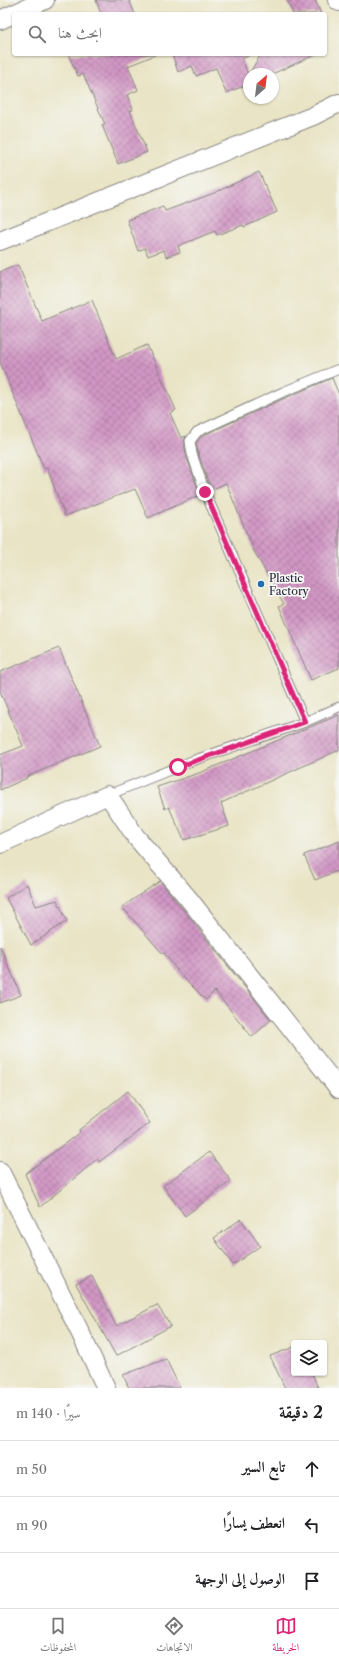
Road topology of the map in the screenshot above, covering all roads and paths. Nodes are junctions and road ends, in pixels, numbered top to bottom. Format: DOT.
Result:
graph roads {
  1 [pos="45,0"];
  2 [pos="18,12"];
  3 [pos="12,15"];
  4 [pos="0,20"];
  5 [pos="339,103"];
  6 [pos="0,241"];
  7 [pos="339,369"];
  8 [pos="339,706"];
  9 [pos="305,722"];
  10 [pos="108,795"];
  11 [pos="0,844"];
  12 [pos="339,1089"];
  13 [pos="0,1171"];
  14 [pos="106,1388"];
  1 -- 2 [label="street"];
  3 -- 4 [label="street"];
  5 -- 6 [label="street"];
  7 -- 9 [label="lane"];
  8 -- 9 [label="lane"];
  9 -- 10 [label="lane"];
  10 -- 11 [label="street"];
  10 -- 12 [label="street"];
  13 -- 14 [label="street"];
}
